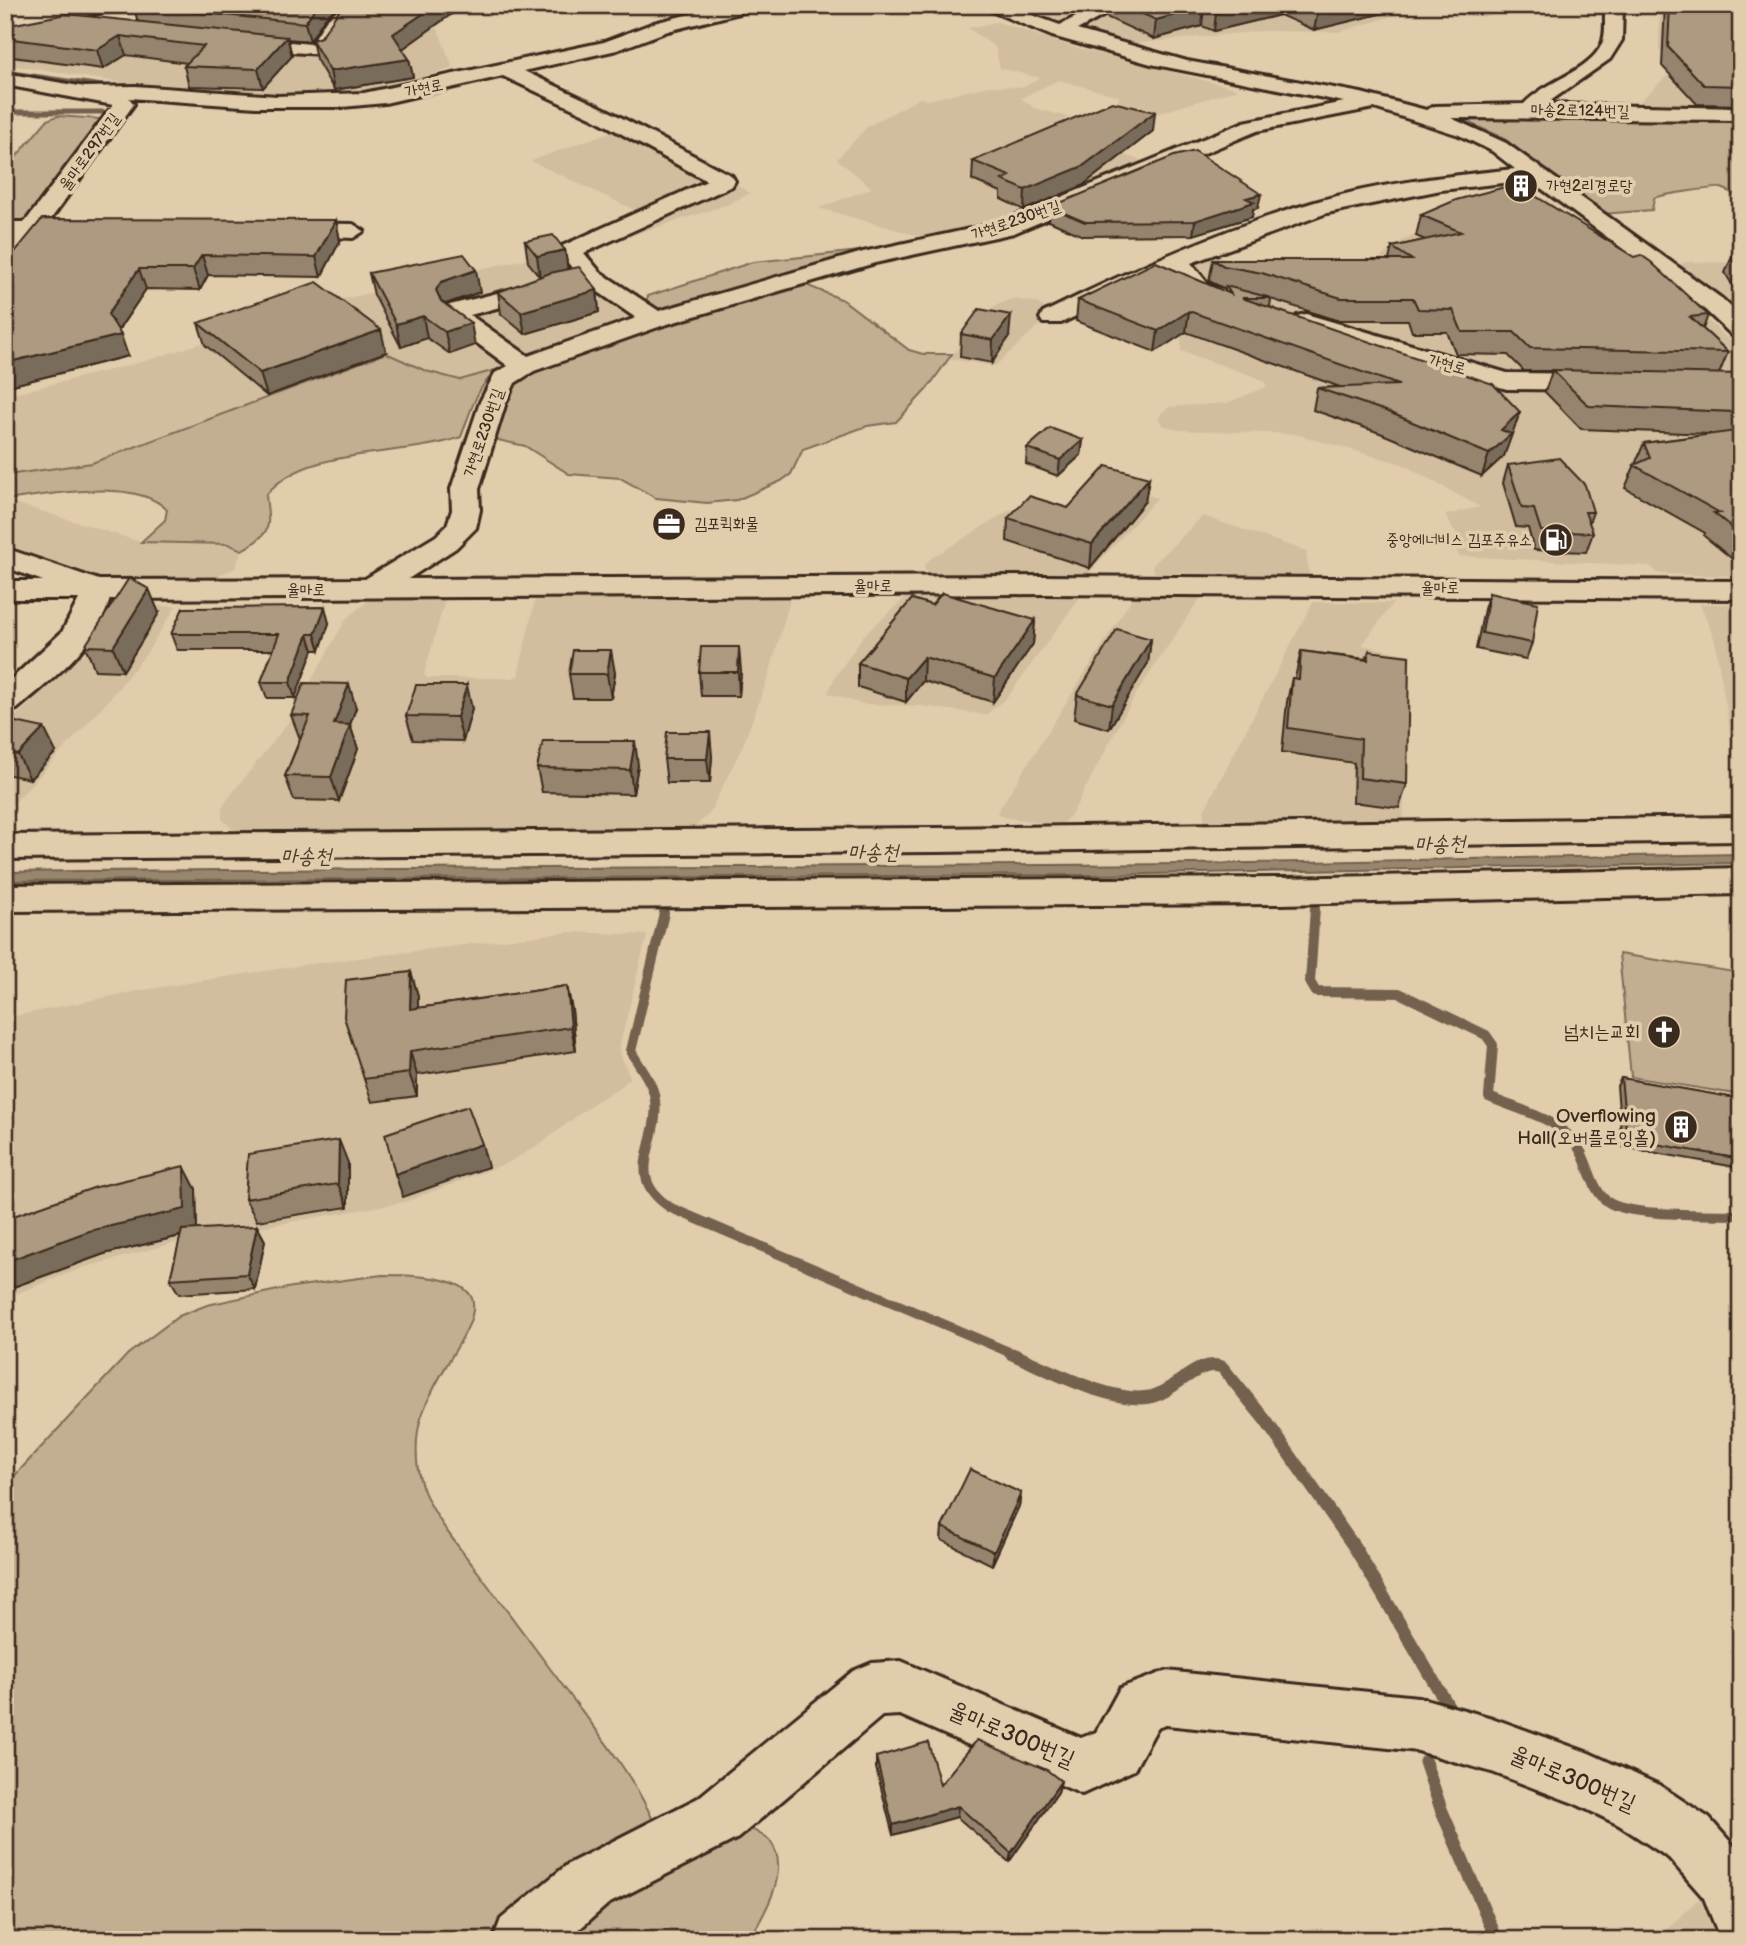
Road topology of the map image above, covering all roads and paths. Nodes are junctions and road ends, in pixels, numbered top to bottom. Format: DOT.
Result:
graph roads {
  1 [pos="206,5"];
  2 [pos="354,5"];
  3 [pos="749,5"];
  4 [pos="986,5"];
  5 [pos="1114,5"];
  6 [pos="1614,5"];
  7 [pos="78,26"];
  8 [pos="1059,32"];
  9 [pos="143,33"];
  10 [pos="5,37"];
  11 [pos="219,41"];
  12 [pos="506,70"];
  13 [pos="5,79"];
  14 [pos="89,92"];
  15 [pos="1370,103"];
  16 [pos="1530,110"];
  17 [pos="1419,113"];
  18 [pos="1741,114"];
  19 [pos="1534,173"];
  20 [pos="5,229"];
  21 [pos="34,229"];
  22 [pos="103,230"];
  23 [pos="270,230"];
  24 [pos="354,231"];
  25 [pos="1177,261"];
  26 [pos="5,265"];
  27 [pos="592,277"];
  28 [pos="1731,312"];
  29 [pos="1052,317"];
  30 [pos="656,320"];
  31 [pos="1741,330"];
  32 [pos="525,366"];
  33 [pos="1628,382"];
  34 [pos="5,557"];
  35 [pos="370,589"];
  36 [pos="5,590"];
  37 [pos="97,590"];
  38 [pos="1741,590"];
  39 [pos="5,702"];
  40 [pos="1741,829"];
  41 [pos="5,847"];
  42 [pos="1741,881"];
  43 [pos="5,898"];
  44 [pos="1741,1917"];
  45 [pos="522,1940"];
  1 -- 7 [label="street"];
  2 -- 11 [label="street"];
  3 -- 12 [label="street, 가현로"];
  4 -- 8 [label="street"];
  5 -- 8 [label="street"];
  6 -- 16 [label="street"];
  7 -- 9 [label="street"];
  7 -- 10 [label="street"];
  8 -- 15 [label="street"];
  12 -- 14 [label="street, 가현로"];
  12 -- 27 [label="street"];
  13 -- 14 [label="street, 율마로297번길"];
  14 -- 21 [label="street, 율마로297번길"];
  15 -- 17 [label="street"];
  15 -- 30 [label="street, 가현로230번길"];
  16 -- 17 [label="street, 마송2로124번길"];
  16 -- 18 [label="street, 마송2로124번길"];
  17 -- 19 [label="street"];
  19 -- 25 [label="street"];
  19 -- 28 [label="street"];
  20 -- 21 [label="street"];
  21 -- 22 [label="street"];
  21 -- 26 [label="street, 율마로297번길"];
  23 -- 24 [label="street"];
  25 -- 29 [label="street"];
  25 -- 33 [label="street, 가현로"];
  27 -- 30 [label="street"];
  27 -- 32 [label="street"];
  28 -- 31 [label="street"];
  30 -- 32 [label="street, 가현로230번길"];
  32 -- 35 [label="street, 가현로230번길"];
  34 -- 37 [label="street"];
  35 -- 37 [label="street, 율마로"];
  35 -- 38 [label="street, 율마로"];
  36 -- 37 [label="street, 율마로"];
  37 -- 39 [label="street"];
  40 -- 41 [label="street"];
  42 -- 43 [label="street"];
  44 -- 45 [label="street, 율마로300번길"];
}
